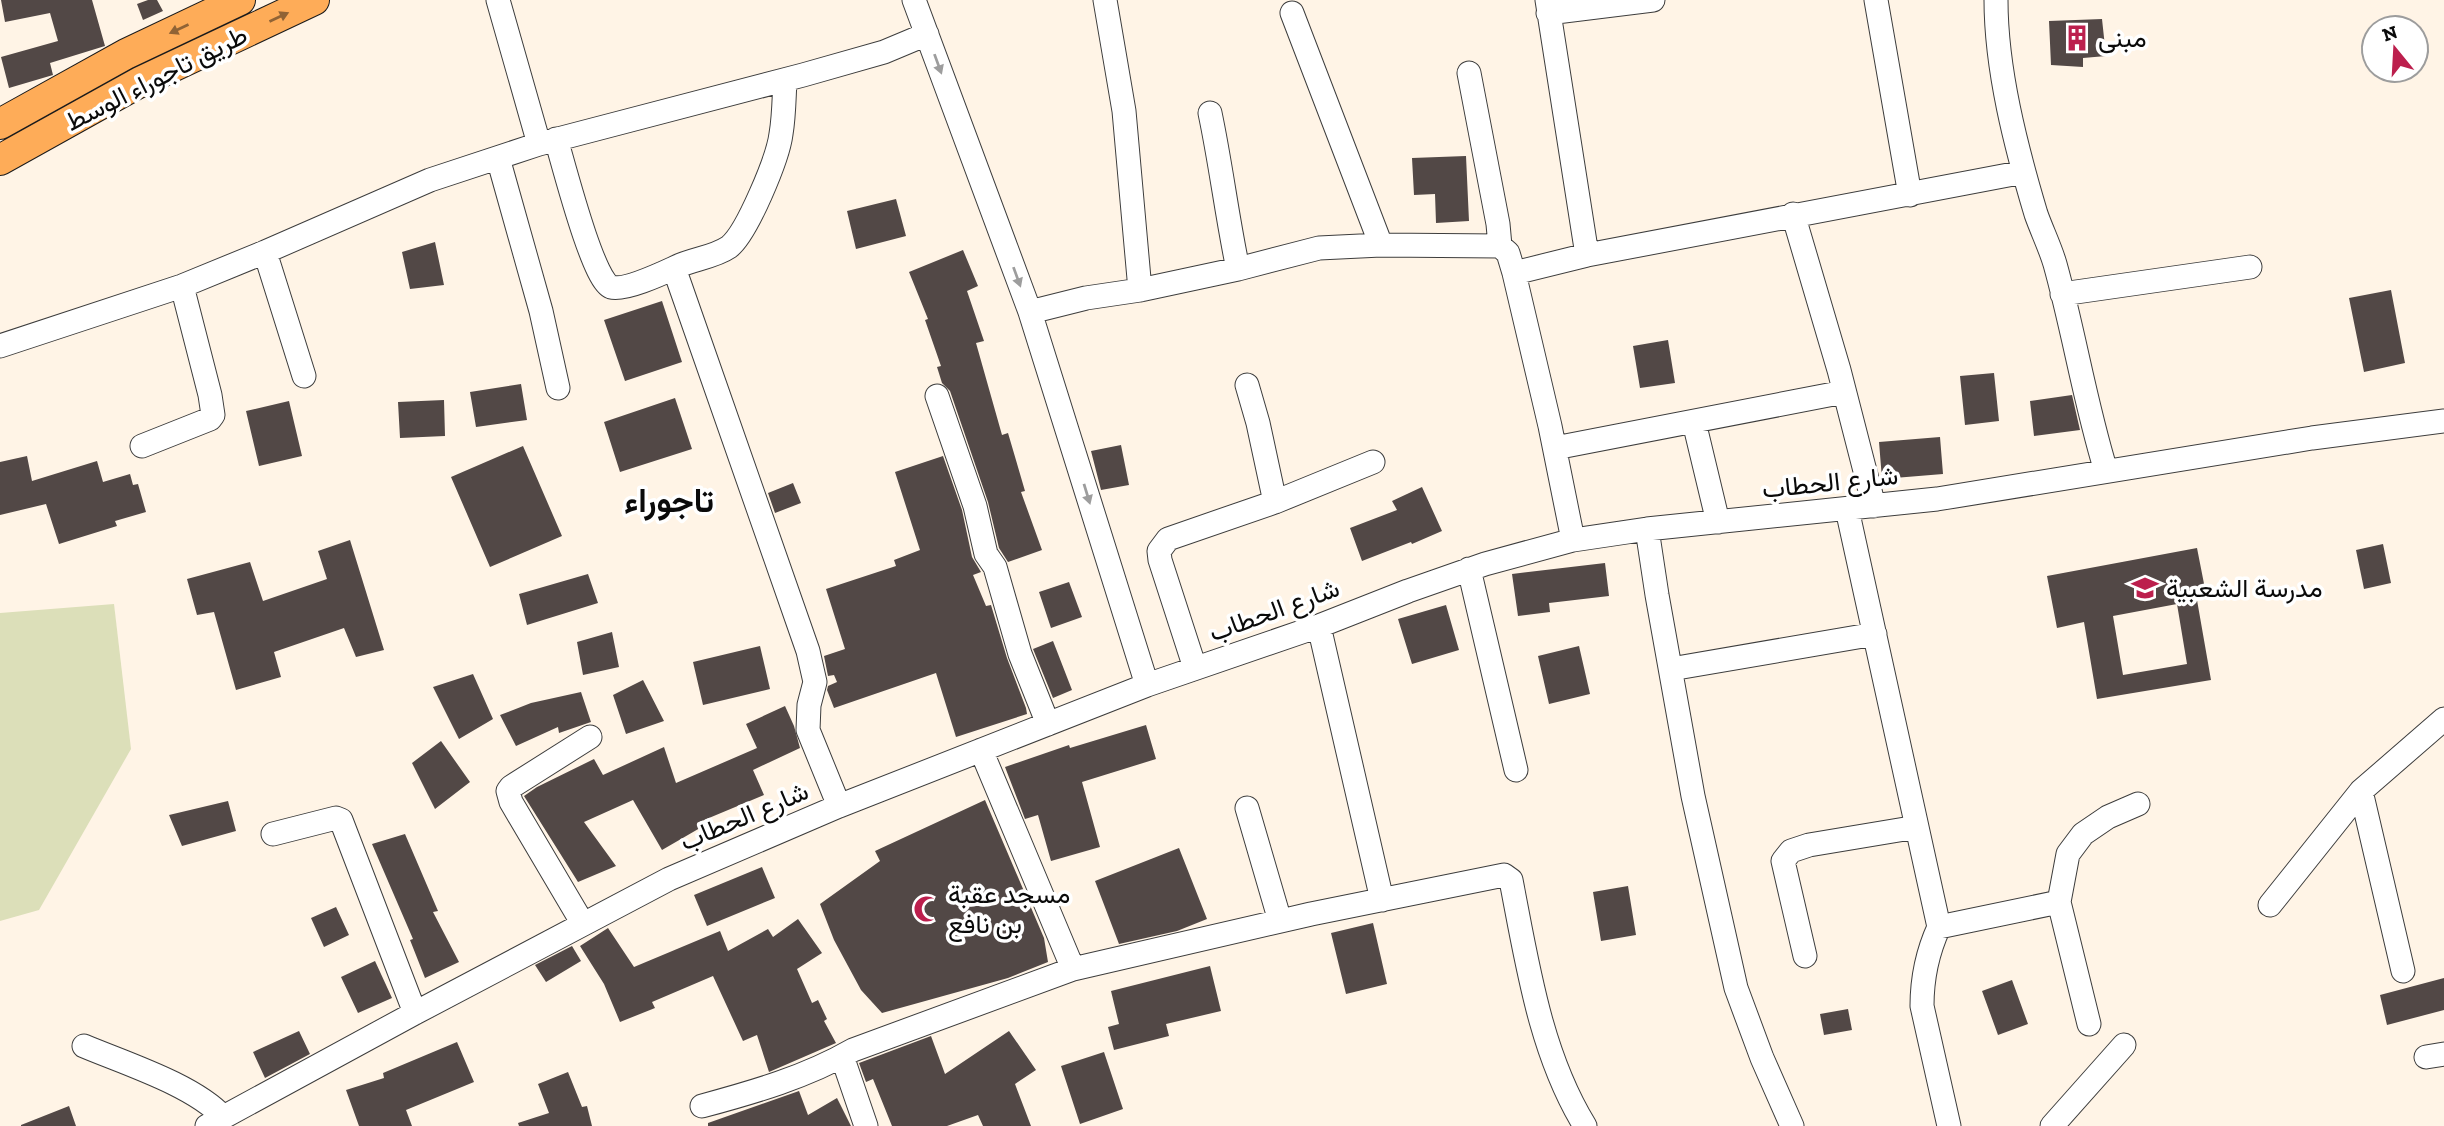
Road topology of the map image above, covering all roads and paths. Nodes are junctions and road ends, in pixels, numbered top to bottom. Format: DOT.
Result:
graph roads {
  1 [pos="240,0"];
  2 [pos="314,0"];
  3 [pos="498,0"];
  4 [pos="914,0"];
  5 [pos="1105,0"];
  6 [pos="1653,0"];
  7 [pos="1876,0"];
  8 [pos="1996,0"];
  9 [pos="1547,7"];
  10 [pos="1292,13"];
  11 [pos="927,34"];
  12 [pos="1469,73"];
  13 [pos="785,80"];
  14 [pos="1210,113"];
  15 [pos="0,124"];
  16 [pos="547,142"];
  17 [pos="498,158"];
  18 [pos="0,160"];
  19 [pos="2024,172"];
  20 [pos="1910,194"];
  21 [pos="1793,214"];
  22 [pos="1381,245"];
  23 [pos="1500,246"];
  24 [pos="265,253"];
  25 [pos="1587,255"];
  26 [pos="2250,267"];
  27 [pos="674,268"];
  28 [pos="1238,269"];
  29 [pos="1514,273"];
  30 [pos="182,286"];
  31 [pos="1140,290"];
  32 [pos="2062,294"];
  33 [pos="1030,312"];
  34 [pos="0,346"];
  35 [pos="304,376"];
  36 [pos="1247,385"];
  37 [pos="558,388"];
  38 [pos="1844,392"];
  39 [pos="937,396"];
  40 [pos="2444,421"];
  41 [pos="1694,422"];
  42 [pos="142,446"];
  43 [pos="1555,447"];
  44 [pos="1373,462"];
  45 [pos="2106,471"];
  46 [pos="1275,502"];
  47 [pos="1874,506"];
  48 [pos="1847,509"];
  49 [pos="1718,522"];
  50 [pos="1647,529"];
  51 [pos="1573,540"];
  52 [pos="1469,569"];
  53 [pos="1319,625"];
  54 [pos="1875,634"];
  55 [pos="1195,668"];
  56 [pos="1671,669"];
  57 [pos="1147,685"];
  58 [pos="2444,719"];
  59 [pos="1048,724"];
  60 [pos="590,737"];
  61 [pos="981,750"];
  62 [pos="1516,770"];
  63 [pos="2361,791"];
  64 [pos="2138,804"];
  65 [pos="839,806"];
  66 [pos="1247,808"];
  67 [pos="1917,827"];
  68 [pos="273,834"];
  69 [pos="1381,900"];
  70 [pos="2059,902"];
  71 [pos="2270,905"];
  72 [pos="1280,921"];
  73 [pos="583,924"];
  74 [pos="1938,927"];
  75 [pos="1805,956"];
  76 [pos="1073,969"];
  77 [pos="2403,971"];
  78 [pos="415,1013"];
  79 [pos="2089,1024"];
  80 [pos="2124,1045"];
  81 [pos="84,1046"];
  82 [pos="842,1056"];
  83 [pos="702,1106"];
  84 [pos="215,1121"];
  85 [pos="866,1126"];
  86 [pos="1585,1126"];
  87 [pos="1792,1126"];
  88 [pos="1949,1126"];
  89 [pos="2053,1126"];
  1 -- 15 [label="main road, one-way"];
  18 -- 2 [label="main road, طريق تاجوراء الوسط, one-way"];
  3 -- 16 [label="street"];
  4 -- 11 [label="street"];
  5 -- 31 [label="street"];
  6 -- 9 [label="street"];
  7 -- 20 [label="street"];
  8 -- 19 [label="street"];
  9 -- 25 [label="street"];
  10 -- 22 [label="street"];
  11 -- 13 [label="street"];
  11 -- 33 [label="street, one-way"];
  12 -- 23 [label="street"];
  13 -- 16 [label="street"];
  13 -- 27 [label="street"];
  14 -- 28 [label="street"];
  16 -- 17 [label="street"];
  16 -- 27 [label="street"];
  17 -- 24 [label="street"];
  17 -- 37 [label="street"];
  19 -- 20 [label="street"];
  19 -- 32 [label="street"];
  20 -- 21 [label="street"];
  21 -- 25 [label="street"];
  21 -- 38 [label="street"];
  22 -- 23 [label="street"];
  22 -- 28 [label="street"];
  23 -- 29 [label="street"];
  24 -- 30 [label="street"];
  24 -- 35 [label="street"];
  25 -- 29 [label="street"];
  26 -- 32 [label="street"];
  27 -- 65 [label="street"];
  28 -- 31 [label="street"];
  29 -- 43 [label="street"];
  30 -- 34 [label="street"];
  30 -- 42 [label="street"];
  31 -- 33 [label="street"];
  32 -- 45 [label="street"];
  33 -- 57 [label="street, one-way"];
  36 -- 46 [label="street"];
  38 -- 41 [label="street"];
  38 -- 47 [label="street"];
  39 -- 59 [label="street"];
  40 -- 45 [label="street, شارع الحطاب"];
  41 -- 43 [label="street"];
  41 -- 49 [label="street"];
  43 -- 51 [label="street"];
  44 -- 46 [label="street"];
  45 -- 47 [label="street, شارع الحطاب"];
  46 -- 55 [label="street"];
  47 -- 48 [label="street, شارع الحطاب"];
  48 -- 49 [label="street, شارع الحطاب"];
  48 -- 54 [label="street"];
  49 -- 50 [label="street, شارع الحطاب"];
  50 -- 51 [label="street, شارع الحطاب"];
  50 -- 56 [label="street"];
  51 -- 52 [label="street, شارع الحطاب"];
  52 -- 53 [label="street, شارع الحطاب"];
  52 -- 62 [label="street"];
  53 -- 55 [label="street, شارع الحطاب"];
  53 -- 69 [label="street"];
  54 -- 56 [label="street"];
  54 -- 67 [label="street"];
  55 -- 57 [label="street, شارع الحطاب"];
  56 -- 87 [label="street"];
  57 -- 59 [label="street, شارع الحطاب"];
  58 -- 63 [label="street"];
  59 -- 61 [label="street, شارع الحطاب"];
  60 -- 73 [label="street"];
  61 -- 65 [label="street, شارع الحطاب"];
  61 -- 76 [label="street"];
  63 -- 71 [label="street"];
  63 -- 77 [label="street"];
  64 -- 70 [label="street"];
  65 -- 73 [label="street, شارع الحطاب"];
  66 -- 72 [label="street"];
  67 -- 74 [label="street"];
  67 -- 75 [label="street"];
  68 -- 78 [label="street"];
  69 -- 72 [label="street"];
  69 -- 86 [label="street"];
  70 -- 74 [label="street"];
  70 -- 79 [label="street"];
  72 -- 76 [label="street"];
  73 -- 78 [label="street, شارع الحطاب"];
  74 -- 88 [label="street"];
  76 -- 82 [label="street"];
  78 -- 84 [label="street, شارع الحطاب"];
  80 -- 89 [label="street"];
  81 -- 84 [label="street"];
  82 -- 83 [label="street"];
  82 -- 85 [label="street"];
}
